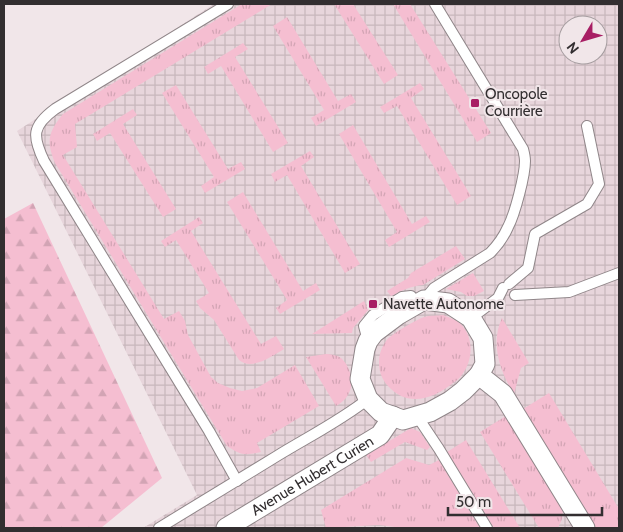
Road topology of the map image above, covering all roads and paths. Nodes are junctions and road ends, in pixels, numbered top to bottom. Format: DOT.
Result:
graph roads {
  1 [pos="228,4"];
  2 [pos="435,4"];
  3 [pos="587,126"];
  4 [pos="619,273"];
  5 [pos="498,298"];
  6 [pos="421,302"];
  7 [pos="471,318"];
  8 [pos="479,376"];
  9 [pos="368,399"];
  10 [pos="393,416"];
  11 [pos="417,416"];
  12 [pos="237,481"];
  13 [pos="582,527"];
  14 [pos="159,528"];
  15 [pos="226,528"];
  16 [pos="487,528"];
  1 -- 12 [label="lane"];
  2 -- 6 [label="lane"];
  3 -- 5 [label="lane"];
  4 -- 5 [label="lane"];
  5 -- 7 [label="lane"];
  6 -- 7 [label="street"];
  6 -- 9 [label="street"];
  7 -- 8 [label="street"];
  8 -- 11 [label="street"];
  8 -- 13 [label="street"];
  9 -- 10 [label="street"];
  9 -- 12 [label="lane"];
  10 -- 11 [label="street"];
  10 -- 15 [label="street, Avenue Hubert Curien"];
  11 -- 16 [label="lane"];
  12 -- 14 [label="lane"];
}
